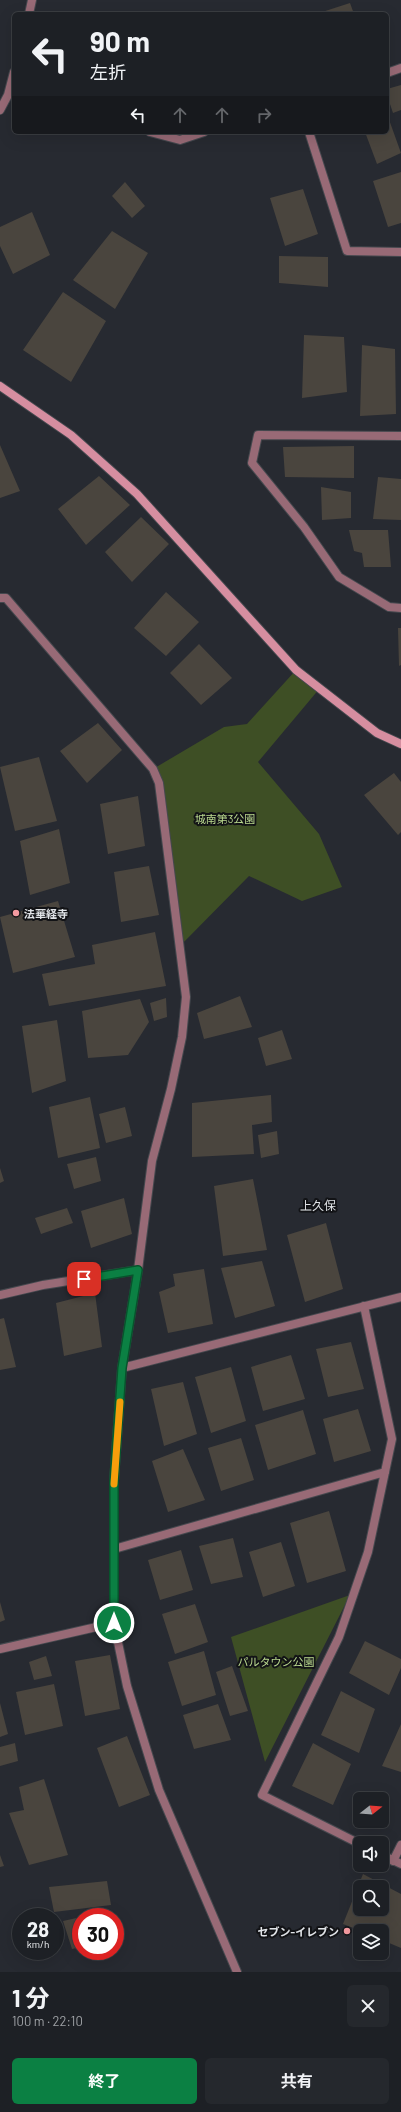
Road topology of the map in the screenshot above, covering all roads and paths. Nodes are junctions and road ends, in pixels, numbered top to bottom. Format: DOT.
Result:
graph roads {
  1 [pos="32,0"];
  2 [pos="29,12"];
  3 [pos="401,68"];
  4 [pos="389,72"];
  5 [pos="11,95"];
  6 [pos="0,110"];
  7 [pos="158,134"];
  8 [pos="198,134"];
  9 [pos="310,134"];
  10 [pos="401,252"];
  11 [pos="0,386"];
  12 [pos="401,436"];
  13 [pos="0,598"];
  14 [pos="401,608"];
  15 [pos="401,744"];
  16 [pos="138,1270"];
  17 [pos="0,1295"];
  18 [pos="401,1297"];
  19 [pos="364,1306"];
  20 [pos="122,1368"];
  21 [pos="385,1472"];
  22 [pos="114,1549"];
  23 [pos="114,1623"];
  24 [pos="0,1650"];
  25 [pos="353,1840"];
  26 [pos="401,1845"];
  27 [pos="389,1858"];
  28 [pos="393,1860"];
  29 [pos="401,1864"];
  30 [pos="237,1972"];
  1 -- 2 [label="street"];
  3 -- 4 [label="street"];
  5 -- 6 [label="street"];
  7 -- 8 [label="street"];
  9 -- 10 [label="street"];
  11 -- 15 [label="street"];
  12 -- 14 [label="street"];
  13 -- 16 [label="street"];
  16 -- 17 [label="street"];
  16 -- 20 [label="street"];
  18 -- 19 [label="street"];
  19 -- 20 [label="street"];
  19 -- 21 [label="street"];
  20 -- 22 [label="street"];
  21 -- 22 [label="street"];
  21 -- 25 [label="street"];
  22 -- 23 [label="street"];
  23 -- 24 [label="street"];
  23 -- 30 [label="street"];
  26 -- 28 [label="street"];
  27 -- 28 [label="street"];
  28 -- 29 [label="street"];
}
